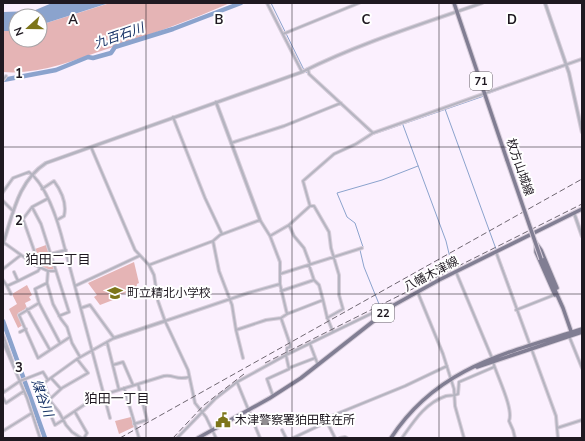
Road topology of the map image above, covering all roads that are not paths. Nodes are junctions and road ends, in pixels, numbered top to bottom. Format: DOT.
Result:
graph roads {
  1 [pos="267,3"];
  2 [pos="359,3"];
  3 [pos="454,3"];
  4 [pos="482,3"];
  5 [pos="545,3"];
  6 [pos="457,12"];
  7 [pos="283,34"];
  8 [pos="582,59"];
  9 [pos="566,64"];
  10 [pos="308,69"];
  11 [pos="302,72"];
  12 [pos="485,94"];
  13 [pos="216,102"];
  14 [pos="341,103"];
  15 [pos="173,117"];
  16 [pos="582,132"];
  17 [pos="374,133"];
  18 [pos="231,143"];
  19 [pos="91,147"];
  20 [pos="31,174"];
  21 [pos="4,187"];
  22 [pos="42,189"];
  23 [pos="3,192"];
  24 [pos="47,199"];
  25 [pos="3,201"];
  26 [pos="310,206"];
  27 [pos="32,207"];
  28 [pos="582,209"];
  29 [pos="13,211"];
  30 [pos="574,213"];
  31 [pos="57,220"];
  32 [pos="260,220"];
  33 [pos="289,225"];
  34 [pos="222,234"];
  35 [pos="533,234"];
  36 [pos="582,235"];
  37 [pos="270,236"];
  38 [pos="213,241"];
  39 [pos="3,243"];
  40 [pos="536,243"];
  41 [pos="362,248"];
  42 [pos="66,250"];
  43 [pos="495,252"];
  44 [pos="50,254"];
  45 [pos="21,255"];
  46 [pos="140,256"];
  47 [pos="333,258"];
  48 [pos="30,261"];
  49 [pos="309,264"];
  50 [pos="149,265"];
  51 [pos="40,268"];
  52 [pos="3,269"];
  53 [pos="48,271"];
  54 [pos="14,272"];
  55 [pos="56,272"];
  56 [pos="456,272"];
  57 [pos="280,274"];
  58 [pos="3,280"];
  59 [pos="314,280"];
  60 [pos="18,281"];
  61 [pos="47,283"];
  62 [pos="280,284"];
  63 [pos="7,286"];
  64 [pos="75,286"];
  65 [pos="281,291"];
  66 [pos="418,291"];
  67 [pos="10,294"];
  68 [pos="555,295"];
  69 [pos="230,300"];
  70 [pos="323,300"];
  71 [pos="39,303"];
  72 [pos="394,305"];
  73 [pos="81,308"];
  74 [pos="563,308"];
  75 [pos="28,309"];
  76 [pos="516,310"];
  77 [pos="286,314"];
  78 [pos="59,316"];
  79 [pos="281,318"];
  80 [pos="327,318"];
  81 [pos="165,321"];
  82 [pos="26,329"];
  83 [pos="582,329"];
  84 [pos="236,330"];
  85 [pos="20,332"];
  86 [pos="333,332"];
  87 [pos="582,332"];
  88 [pos="570,334"];
  89 [pos="3,335"];
  90 [pos="70,337"];
  91 [pos="114,338"];
  92 [pos="3,342"];
  93 [pos="107,342"];
  94 [pos="60,344"];
  95 [pos="310,344"];
  96 [pos="530,347"];
  97 [pos="50,350"];
  98 [pos="92,350"];
  99 [pos="287,354"];
  100 [pos="80,357"];
  101 [pos="243,358"];
  102 [pos="315,358"];
  103 [pos="77,359"];
  104 [pos="492,360"];
  105 [pos="113,365"];
  106 [pos="318,366"];
  107 [pos="447,366"];
  108 [pos="494,367"];
  109 [pos="289,368"];
  110 [pos="582,368"];
  111 [pos="17,374"];
  112 [pos="51,377"];
  113 [pos="189,377"];
  114 [pos="48,380"];
  115 [pos="452,380"];
  116 [pos="21,381"];
  117 [pos="237,382"];
  118 [pos="138,384"];
  119 [pos="133,386"];
  120 [pos="124,388"];
  121 [pos="61,389"];
  122 [pos="120,390"];
  123 [pos="3,392"];
  124 [pos="24,392"];
  125 [pos="104,395"];
  126 [pos="455,395"];
  127 [pos="273,396"];
  128 [pos="3,398"];
  129 [pos="50,399"];
  130 [pos="249,410"];
  131 [pos="202,411"];
  132 [pos="75,412"];
  133 [pos="32,414"];
  134 [pos="52,418"];
  135 [pos="110,418"];
  136 [pos="63,420"];
  137 [pos="582,420"];
  138 [pos="327,422"];
  139 [pos="134,424"];
  140 [pos="557,428"];
  141 [pos="212,430"];
  142 [pos="282,430"];
  143 [pos="3,431"];
  144 [pos="40,438"];
  145 [pos="83,438"];
  146 [pos="139,438"];
  147 [pos="177,438"];
  148 [pos="198,438"];
  149 [pos="216,438"];
  150 [pos="260,438"];
  151 [pos="286,438"];
  152 [pos="293,438"];
  153 [pos="335,438"];
  154 [pos="340,438"];
  155 [pos="347,438"];
  156 [pos="391,438"];
  157 [pos="402,438"];
  158 [pos="464,438"];
  159 [pos="515,438"];
  160 [pos="558,438"];
  1 -- 7 [label="street"];
  2 -- 7 [label="street"];
  3 -- 6 [label="main road, 枚方山城線 / 71"];
  4 -- 6 [label="street"];
  5 -- 9 [label="street"];
  6 -- 10 [label="street"];
  6 -- 12 [label="main road, 枚方山城線 / 71"];
  7 -- 11 [label="street"];
  8 -- 9 [label="street"];
  9 -- 12 [label="street"];
  9 -- 16 [label="street"];
  10 -- 11 [label="street"];
  10 -- 14 [label="street"];
  11 -- 13 [label="street"];
  12 -- 17 [label="street"];
  12 -- 74 [label="main road, 枚方山城線 / 71, bridge"];
  13 -- 15 [label="street"];
  13 -- 18 [label="street"];
  14 -- 17 [label="street"];
  14 -- 18 [label="street"];
  15 -- 19 [label="street"];
  15 -- 34 [label="street"];
  17 -- 26 [label="street"];
  18 -- 32 [label="street"];
  19 -- 20 [label="street"];
  19 -- 46 [label="street"];
  20 -- 21 [label="street"];
  20 -- 22 [label="street"];
  20 -- 29 [label="street"];
  21 -- 23 [label="street"];
  22 -- 24 [label="street"];
  22 -- 31 [label="street"];
  24 -- 27 [label="street"];
  24 -- 31 [label="street"];
  25 -- 29 [label="street"];
  26 -- 33 [label="street"];
  26 -- 47 [label="street"];
  27 -- 44 [label="street"];
  27 -- 48 [label="street"];
  28 -- 30 [label="main road, 八幡木津線 / 22"];
  29 -- 39 [label="street"];
  30 -- 35 [label="main road, 八幡木津線 / 22"];
  30 -- 36 [label="street"];
  31 -- 42 [label="street"];
  32 -- 34 [label="street"];
  32 -- 37 [label="street"];
  33 -- 37 [label="street"];
  33 -- 49 [label="street"];
  34 -- 38 [label="street"];
  35 -- 40 [label="main road, 71"];
  35 -- 43 [label="main road, 八幡木津線 / 22"];
  37 -- 57 [label="street"];
  38 -- 50 [label="street"];
  38 -- 69 [label="street"];
  39 -- 45 [label="street"];
  40 -- 68 [label="main road, 71"];
  40 -- 74 [label="main road, 71"];
  41 -- 47 [label="street"];
  42 -- 44 [label="street"];
  42 -- 64 [label="street"];
  43 -- 56 [label="main road, 八幡木津線 / 22"];
  43 -- 76 [label="street"];
  44 -- 55 [label="street"];
  45 -- 48 [label="street"];
  45 -- 52 [label="street"];
  46 -- 50 [label="street"];
  46 -- 64 [label="street"];
  47 -- 49 [label="street"];
  47 -- 80 [label="street"];
  48 -- 51 [label="street"];
  49 -- 57 [label="street"];
  49 -- 59 [label="street"];
  50 -- 81 [label="street"];
  51 -- 53 [label="street"];
  51 -- 60 [label="street"];
  53 -- 55 [label="street"];
  53 -- 61 [label="street"];
  54 -- 60 [label="street"];
  55 -- 78 [label="street"];
  56 -- 66 [label="main road, 八幡木津線 / 22"];
  56 -- 104 [label="street"];
  57 -- 62 [label="street"];
  58 -- 63 [label="street"];
  59 -- 65 [label="street"];
  59 -- 70 [label="street"];
  60 -- 63 [label="street"];
  61 -- 71 [label="street"];
  61 -- 78 [label="street"];
  62 -- 65 [label="street"];
  62 -- 69 [label="street"];
  63 -- 67 [label="street"];
  64 -- 73 [label="street"];
  65 -- 77 [label="street"];
  66 -- 72 [label="main road, 八幡木津線 / 22"];
  66 -- 107 [label="street"];
  68 -- 74 [label="main road, 71"];
  68 -- 76 [label="street"];
  69 -- 81 [label="street"];
  69 -- 84 [label="street"];
  70 -- 77 [label="street"];
  70 -- 80 [label="street"];
  71 -- 75 [label="street"];
  71 -- 94 [label="street"];
  72 -- 86 [label="street"];
  72 -- 106 [label="main road, 八幡木津線 / 22"];
  73 -- 91 [label="street"];
  73 -- 98 [label="street"];
  74 -- 88 [label="main road, 枚方山城線 / 71"];
  75 -- 82 [label="street"];
  75 -- 97 [label="street"];
  76 -- 96 [label="street"];
  77 -- 79 [label="street"];
  78 -- 90 [label="street"];
  79 -- 84 [label="street"];
  79 -- 99 [label="street"];
  80 -- 86 [label="street"];
  81 -- 91 [label="street"];
  81 -- 113 [label="street"];
  82 -- 85 [label="street"];
  82 -- 97 [label="street"];
  83 -- 88 [label="main road"];
  84 -- 101 [label="street"];
  86 -- 95 [label="street"];
  87 -- 88 [label="main road"];
  88 -- 96 [label="main road"];
  88 -- 110 [label="street"];
  89 -- 111 [label="street"];
  90 -- 94 [label="street"];
  90 -- 100 [label="street"];
  91 -- 93 [label="street"];
  92 -- 111 [label="street"];
  93 -- 98 [label="street"];
  93 -- 105 [label="street"];
  94 -- 97 [label="street"];
  95 -- 99 [label="street"];
  95 -- 102 [label="street"];
  96 -- 104 [label="main road"];
  96 -- 140 [label="street"];
  98 -- 100 [label="street"];
  98 -- 125 [label="street"];
  99 -- 109 [label="street"];
  99 -- 117 [label="street"];
  100 -- 103 [label="street"];
  102 -- 106 [label="street"];
  102 -- 109 [label="street"];
  103 -- 112 [label="street"];
  103 -- 121 [label="street"];
  104 -- 108 [label="street"];
  104 -- 115 [label="main road"];
  105 -- 119 [label="street"];
  105 -- 122 [label="street"];
  106 -- 127 [label="main road, 八幡木津線 / 22"];
  107 -- 115 [label="street"];
  107 -- 138 [label="street"];
  108 -- 126 [label="street"];
  108 -- 159 [label="street"];
  109 -- 127 [label="street"];
  111 -- 116 [label="street"];
  112 -- 114 [label="street"];
  112 -- 121 [label="street"];
  113 -- 118 [label="street"];
  113 -- 131 [label="street"];
  114 -- 116 [label="street"];
  114 -- 129 [label="street"];
  115 -- 126 [label="street"];
  115 -- 156 [label="main road"];
  116 -- 123 [label="street"];
  116 -- 124 [label="street"];
  117 -- 130 [label="street"];
  117 -- 131 [label="street"];
  118 -- 119 [label="street"];
  118 -- 139 [label="street"];
  119 -- 120 [label="street"];
  120 -- 122 [label="street"];
  120 -- 139 [label="street"];
  121 -- 129 [label="street"];
  122 -- 125 [label="street"];
  124 -- 128 [label="street"];
  124 -- 133 [label="street"];
  125 -- 132 [label="street"];
  125 -- 135 [label="street"];
  126 -- 157 [label="street"];
  126 -- 158 [label="street"];
  127 -- 130 [label="main road, 八幡木津線 / 22"];
  129 -- 136 [label="street"];
  130 -- 141 [label="main road, 八幡木津線 / 22"];
  130 -- 150 [label="street"];
  131 -- 141 [label="street"];
  131 -- 147 [label="street"];
  132 -- 136 [label="street"];
  132 -- 145 [label="street"];
  133 -- 143 [label="street"];
  133 -- 144 [label="street"];
  134 -- 136 [label="street"];
  136 -- 145 [label="street"];
  137 -- 140 [label="street"];
  138 -- 152 [label="street"];
  138 -- 153 [label="street"];
  139 -- 146 [label="street"];
  140 -- 160 [label="street"];
  141 -- 148 [label="main road, 八幡木津線 / 22"];
  141 -- 149 [label="street"];
  142 -- 151 [label="street"];
  154 -- 155 [label="street"];
}
